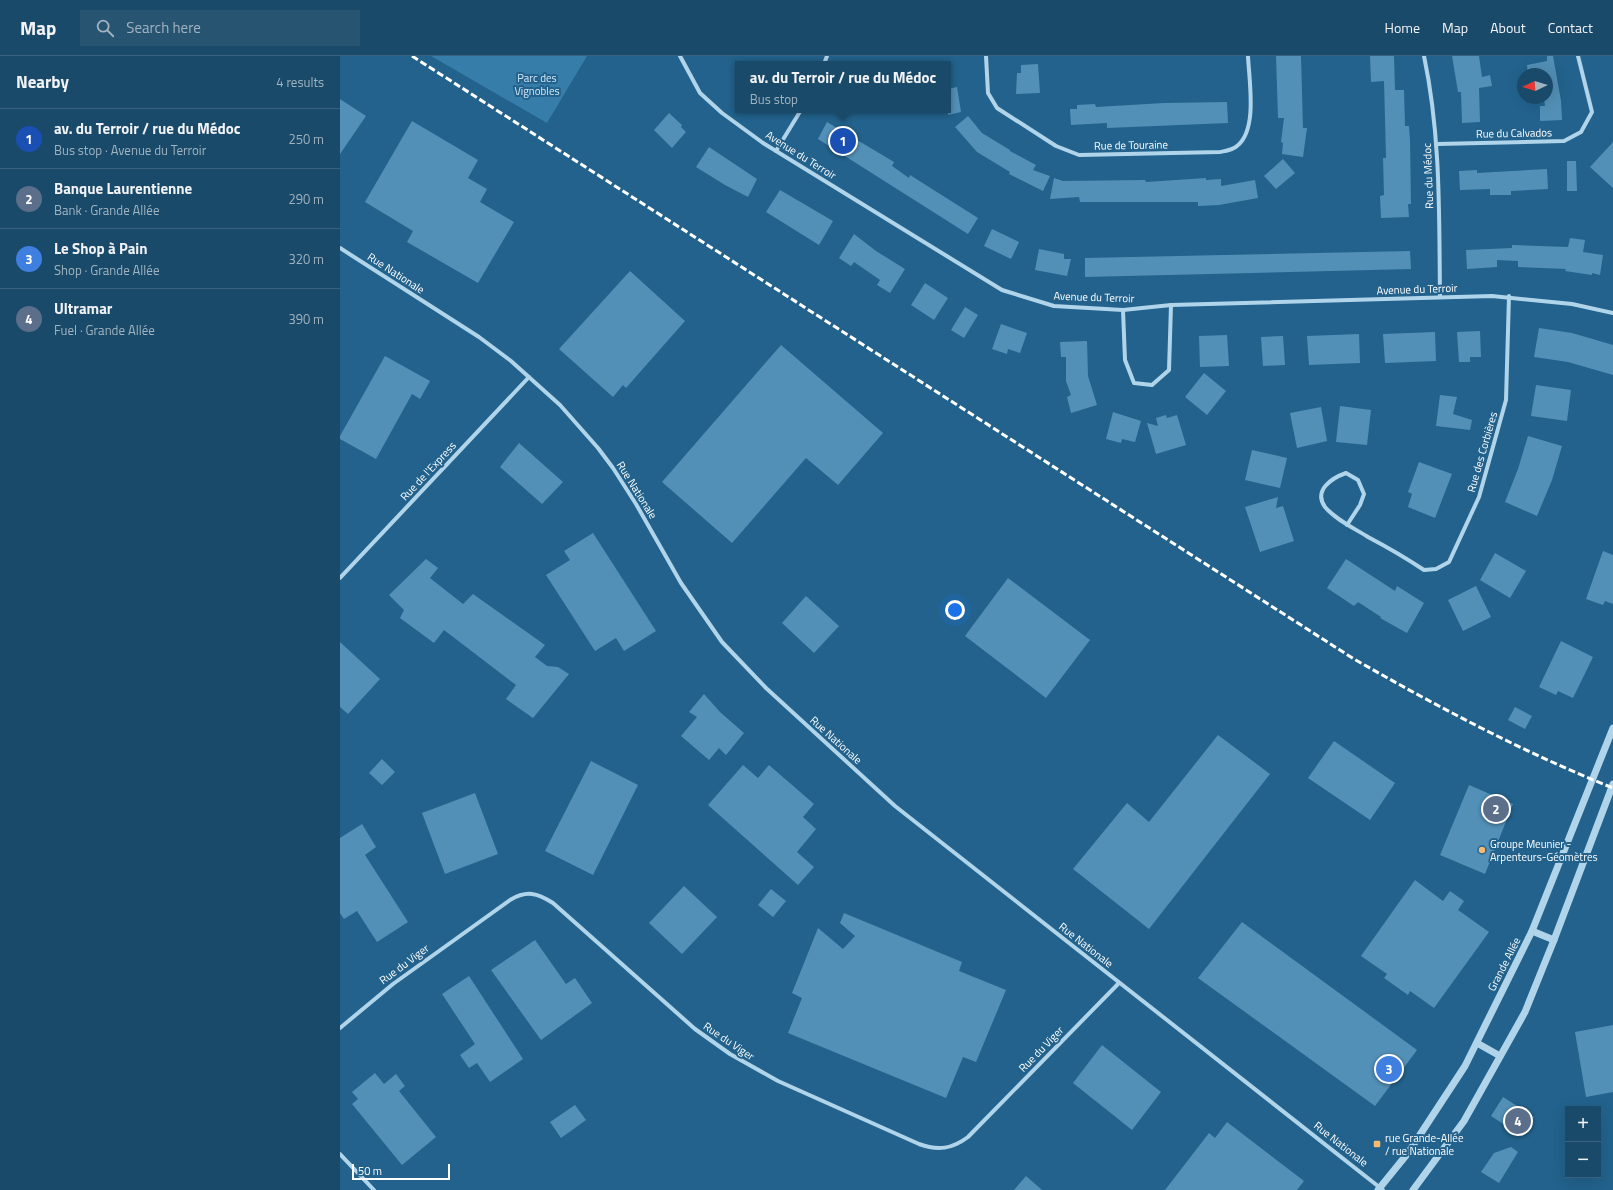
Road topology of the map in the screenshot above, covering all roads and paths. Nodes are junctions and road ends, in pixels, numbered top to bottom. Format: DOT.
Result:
graph roads {
  1 [pos="680,56"];
  2 [pos="986,56"];
  3 [pos="1248,56"];
  4 [pos="1424,56"];
  5 [pos="1578,56"];
  6 [pos="799,113"];
  7 [pos="1437,144"];
  8 [pos="776,151"];
  9 [pos="340,248"];
  10 [pos="1509,296"];
  11 [pos="1440,297"];
  12 [pos="1171,305"];
  13 [pos="1123,310"];
  14 [pos="1613,313"];
  15 [pos="529,377"];
  16 [pos="1347,524"];
  17 [pos="340,578"];
  18 [pos="1613,728"];
  19 [pos="1613,784"];
  20 [pos="1532,932"];
  21 [pos="1554,940"];
  22 [pos="1119,982"];
  23 [pos="340,1028"];
  24 [pos="1477,1043"];
  25 [pos="1500,1056"];
  26 [pos="340,1154"];
  27 [pos="1380,1189"];
  28 [pos="374,1190"];
  29 [pos="1413,1190"];
  1 -- 8 [label="street, Avenue du Terroir"];
  2 -- 3 [label="street, Rue de Touraine"];
  4 -- 7 [label="street, Rue du Médoc"];
  5 -- 7 [label="street, Rue du Calvados"];
  6 -- 8 [label="street"];
  7 -- 11 [label="street, Rue du Médoc"];
  8 -- 13 [label="street, Avenue du Terroir"];
  9 -- 15 [label="street, Rue Nationale"];
  10 -- 11 [label="street, Avenue du Terroir"];
  10 -- 14 [label="street, Avenue du Terroir"];
  10 -- 16 [label="street, Rue des Corbières"];
  11 -- 12 [label="street, Avenue du Terroir"];
  12 -- 13 [label="street, Avenue du Terroir"];
  12 -- 13 [label="street"];
  15 -- 17 [label="street, Rue de l'Express"];
  15 -- 22 [label="street, Rue Nationale"];
  16 -- 16 [label="street, Rue des Corbières"];
  18 -- 20 [label="street, Grande Allée"];
  19 -- 21 [label="street"];
  20 -- 21 [label="street"];
  20 -- 24 [label="street, Grande Allée"];
  21 -- 25 [label="street"];
  22 -- 23 [label="street, Rue du Viger"];
  22 -- 27 [label="street, Rue Nationale"];
  24 -- 25 [label="street"];
  24 -- 27 [label="street, Grande Allée"];
  25 -- 29 [label="street"];
  26 -- 28 [label="street"];
}
